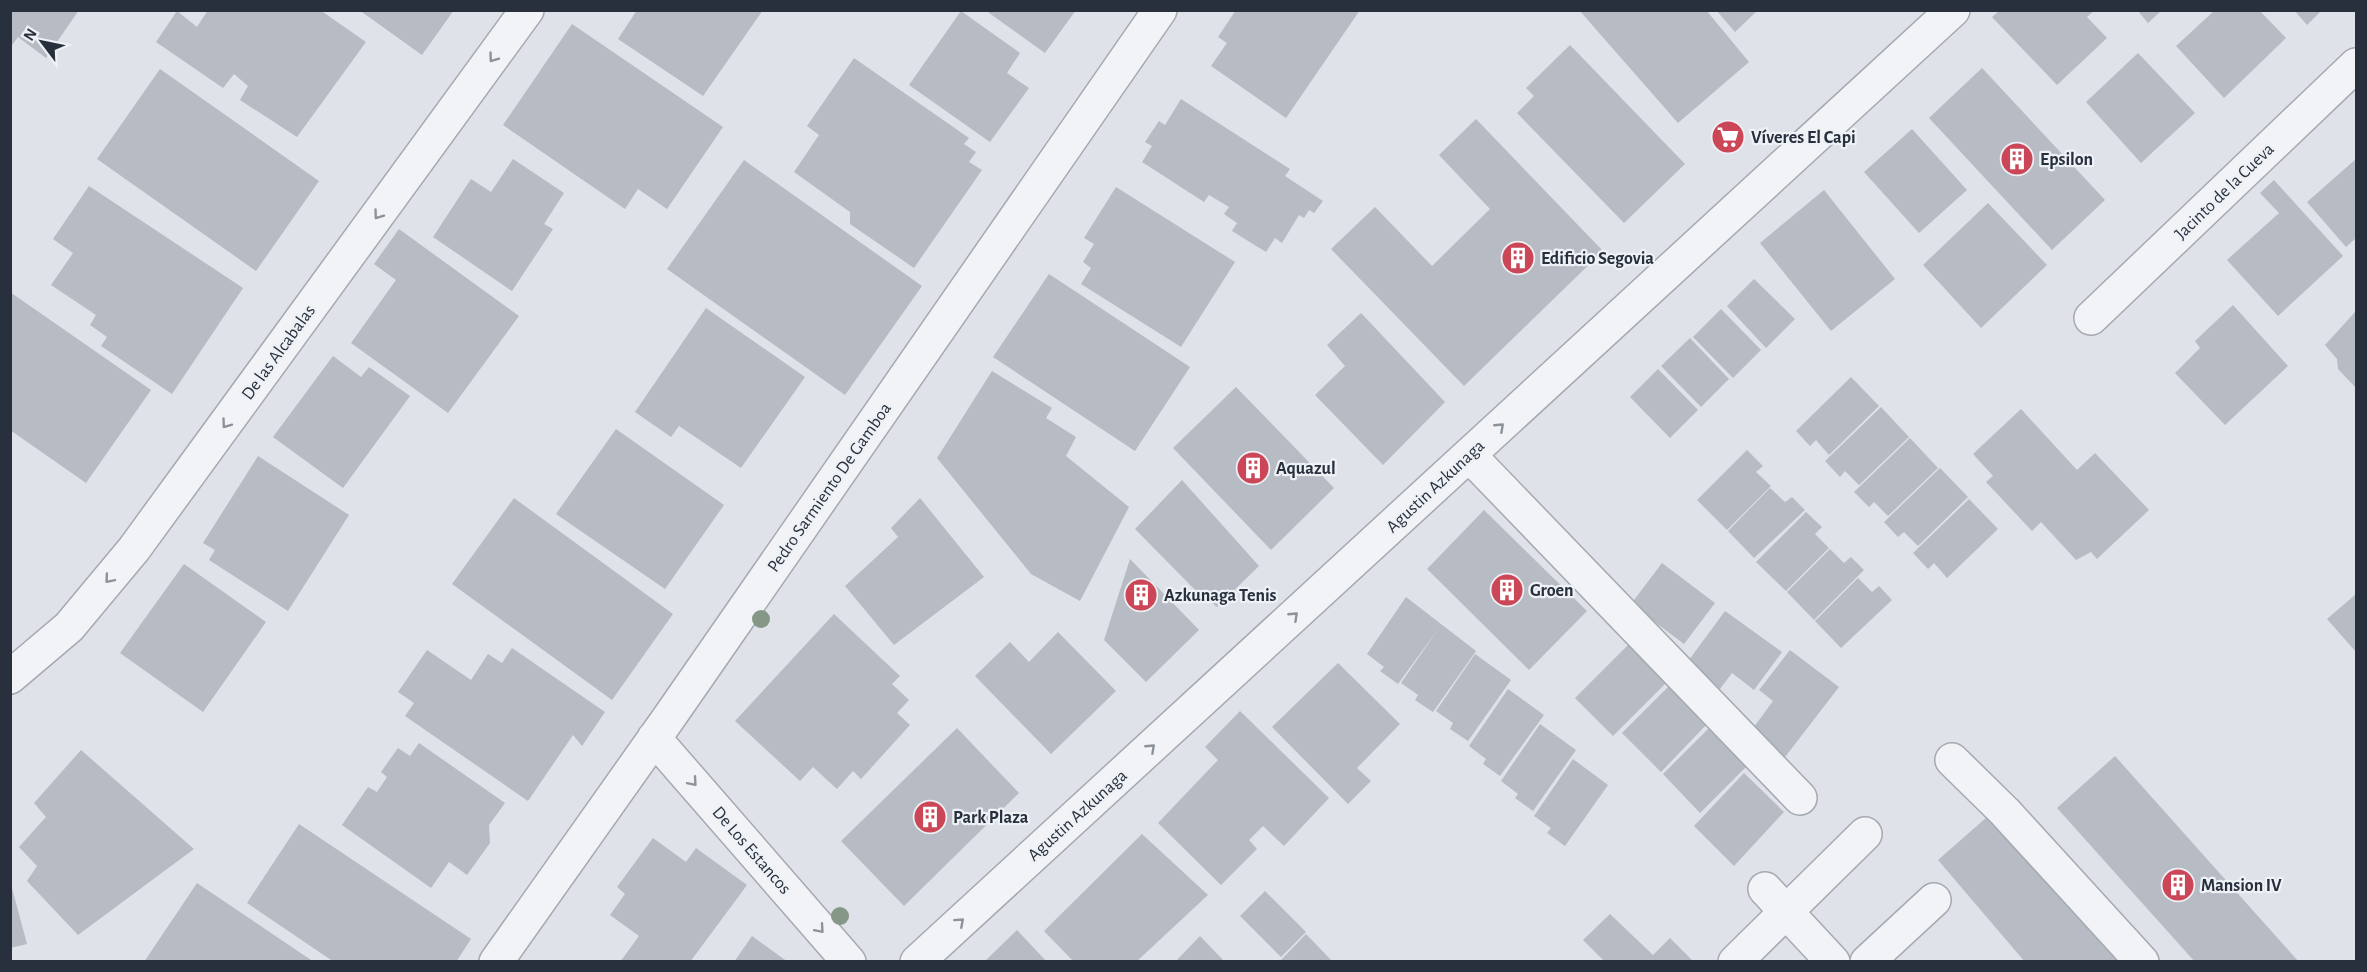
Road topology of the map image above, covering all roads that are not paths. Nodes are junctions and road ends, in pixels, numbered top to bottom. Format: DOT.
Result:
graph roads {
  1 [pos="527,10"];
  2 [pos="1160,10"];
  3 [pos="1953,10"];
  4 [pos="2356,65"];
  5 [pos="2091,318"];
  6 [pos="1469,455"];
  7 [pos="10,676"];
  8 [pos="654,738"];
  9 [pos="1952,760"];
  10 [pos="1800,798"];
  11 [pos="1865,834"];
  12 [pos="1776,900"];
  13 [pos="1934,900"];
  14 [pos="496,962"];
  15 [pos="849,962"];
  16 [pos="917,962"];
  17 [pos="1735,962"];
  18 [pos="1833,962"];
  19 [pos="1867,962"];
  20 [pos="2142,962"];
  1 -- 7 [label="street, De las Alcabalas, one-way"];
  2 -- 8 [label="street, Pedro Sarmiento De Gamboa"];
  6 -- 3 [label="street, Agustin Azkunaga, one-way"];
  4 -- 5 [label="street, Jacinto de la Cueva"];
  6 -- 10 [label="street"];
  16 -- 6 [label="street, Agustin Azkunaga, one-way"];
  8 -- 14 [label="street, Pedro Sarmiento De Gamboa"];
  8 -- 15 [label="street, De Los Estancos, one-way"];
  9 -- 20 [label="street"];
  11 -- 12 [label="street"];
  12 -- 17 [label="street"];
  12 -- 18 [label="street"];
  13 -- 19 [label="street"];
}
